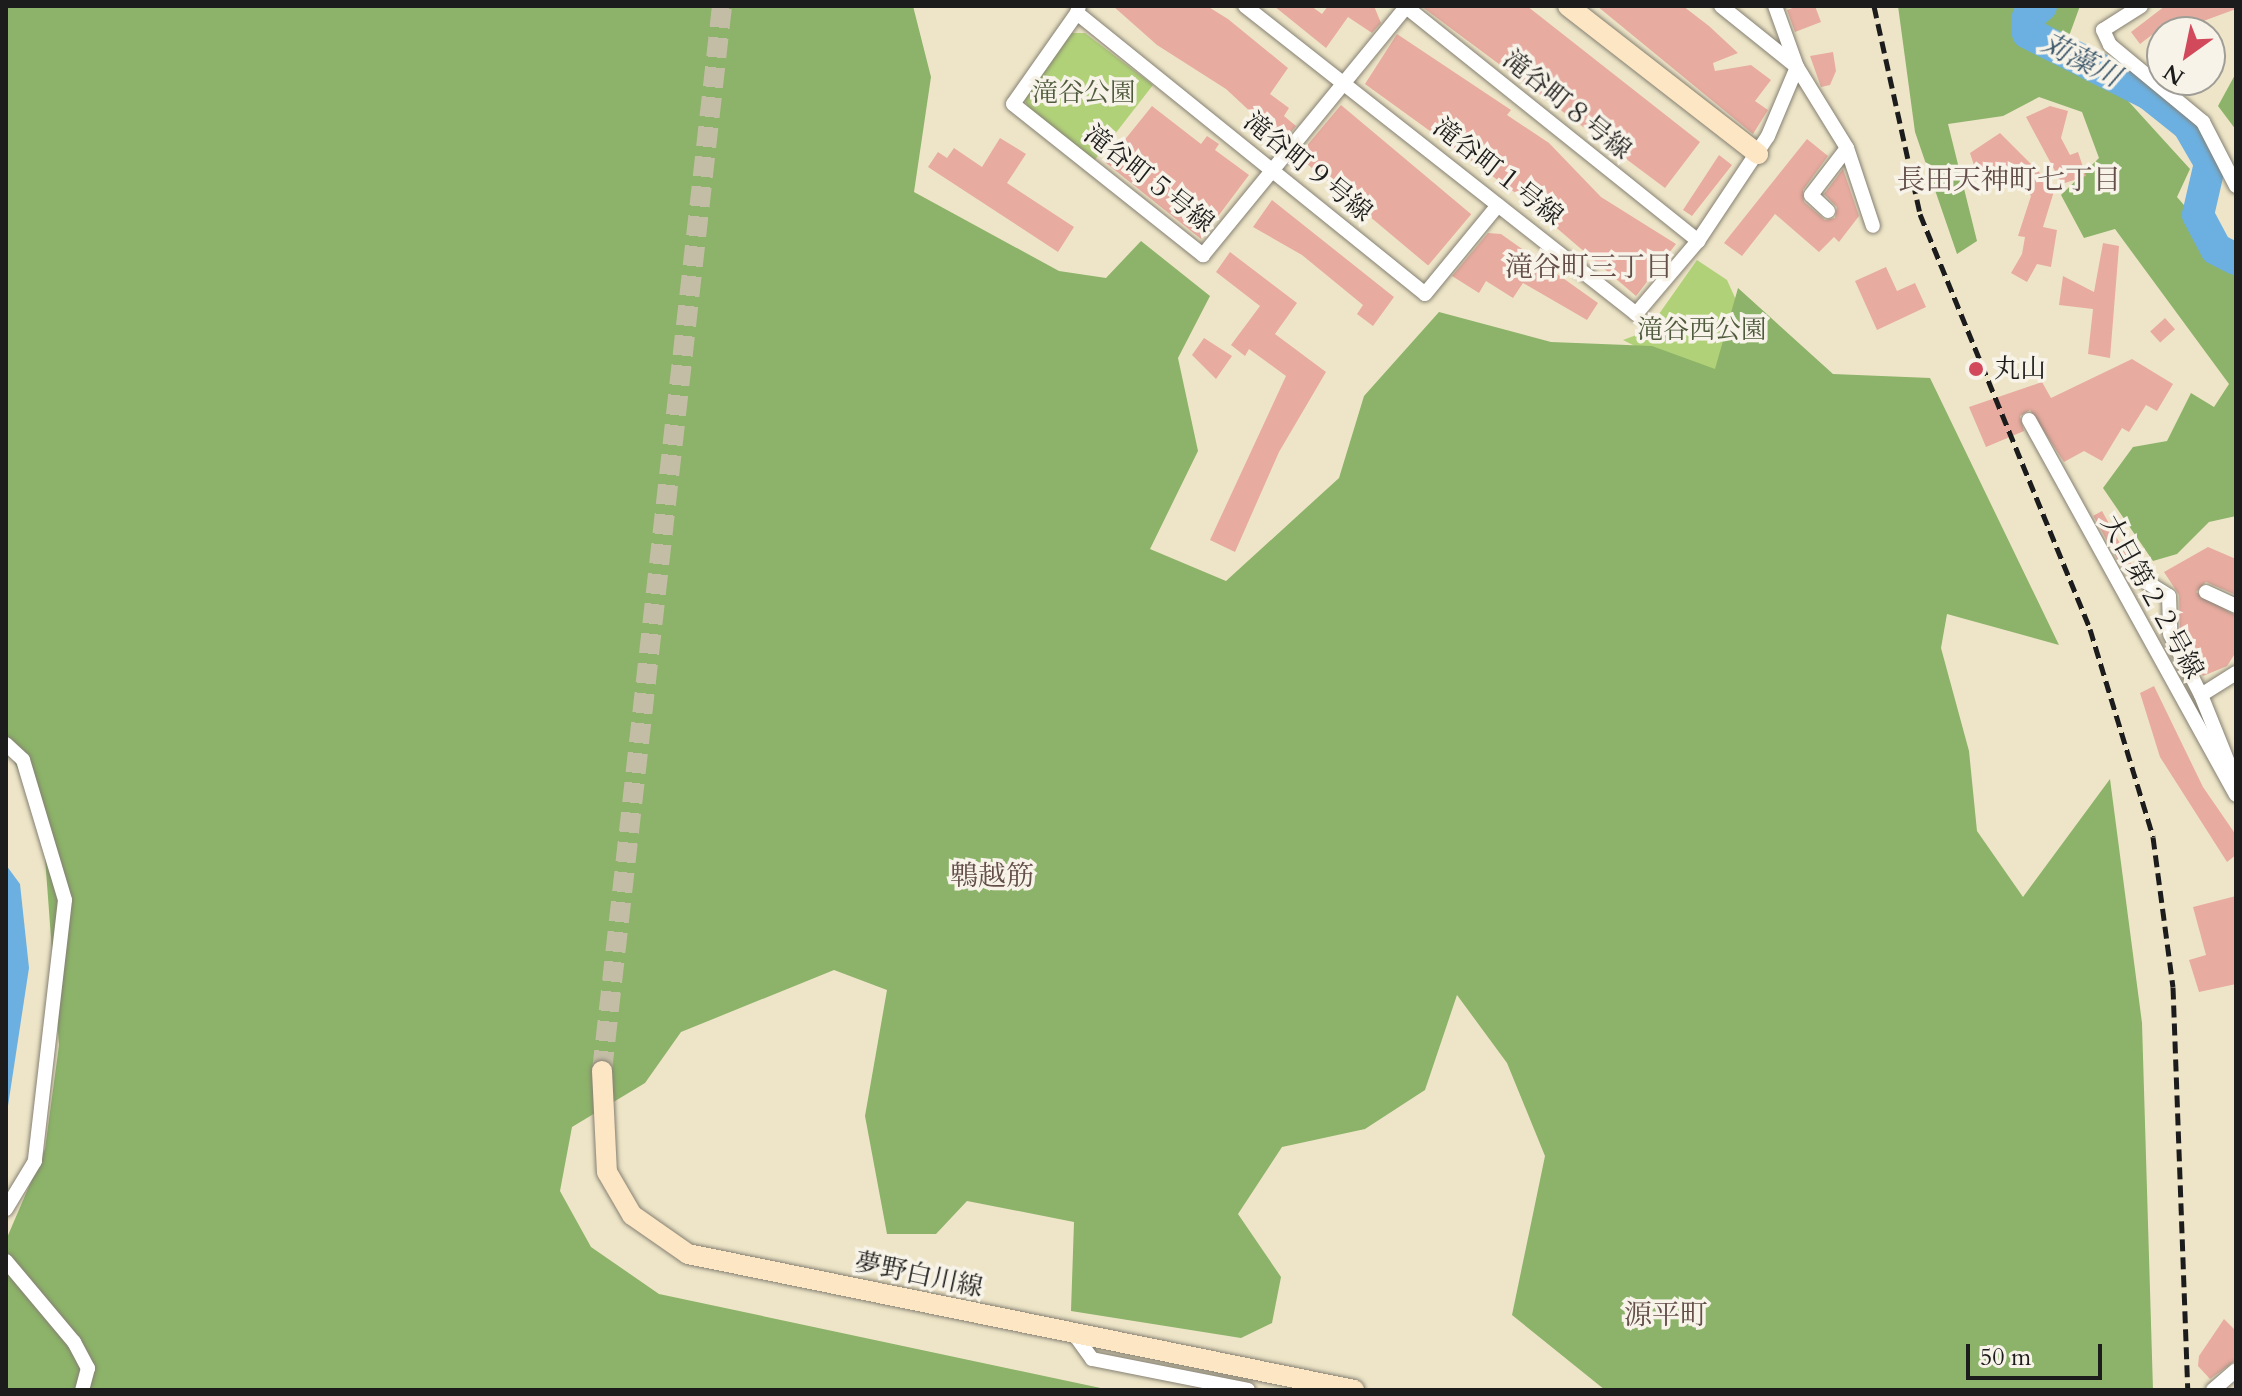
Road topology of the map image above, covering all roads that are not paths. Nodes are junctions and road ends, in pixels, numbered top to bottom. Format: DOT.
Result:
graph roads {
  1 [pos="1245,6"];
  2 [pos="1406,6"];
  3 [pos="1568,6"];
  4 [pos="1721,6"];
  5 [pos="1775,6"];
  6 [pos="2141,6"];
  7 [pos="1078,10"];
  8 [pos="1797,67"];
  9 [pos="1344,84"];
  10 [pos="1847,148"];
  11 [pos="1758,154"];
  12 [pos="1274,170"];
  13 [pos="2236,186"];
  14 [pos="1498,205"];
  15 [pos="1828,211"];
  16 [pos="1873,226"];
  17 [pos="1698,241"];
  18 [pos="2029,420"];
  19 [pos="2140,578"];
  20 [pos="2206,592"];
  21 [pos="2236,606"];
  22 [pos="2236,673"];
  23 [pos="2201,695"];
  24 [pos="6,744"];
  25 [pos="2236,782"];
  26 [pos="2236,795"];
  27 [pos="602,1071"];
  28 [pos="6,1209"];
  29 [pos="6,1261"];
  30 [pos="1074,1334"];
  31 [pos="2236,1370"];
  32 [pos="82,1390"];
  33 [pos="1248,1390"];
  34 [pos="1354,1390"];
  35 [pos="2213,1390"];
  1 -- 9 [label="street, 滝谷町１号線"];
  2 -- 9 [label="street, 滝谷町５号線"];
  2 -- 17 [label="street, 滝谷町８号線"];
  3 -- 11 [label="street"];
  4 -- 8 [label="street"];
  5 -- 8 [label="street"];
  6 -- 13 [label="street"];
  7 -- 12 [label="street, 滝谷町９号線"];
  7 -- 12 [label="street, 滝谷町５号線"];
  8 -- 10 [label="street"];
  8 -- 11 [label="street"];
  9 -- 12 [label="street, 滝谷町５号線"];
  9 -- 14 [label="street, 滝谷町１号線"];
  10 -- 15 [label="street"];
  10 -- 16 [label="street"];
  11 -- 17 [label="street, 滝谷町１号線"];
  12 -- 14 [label="street, 滝谷町９号線"];
  14 -- 17 [label="street, 滝谷町１号線"];
  18 -- 26 [label="street, 大日第２２号線"];
  19 -- 23 [label="street"];
  20 -- 21 [label="street"];
  22 -- 23 [label="street"];
  23 -- 25 [label="street"];
  24 -- 28 [label="street"];
  27 -- 30 [label="street, 夢野白川線"];
  29 -- 32 [label="street"];
  30 -- 33 [label="street"];
  30 -- 34 [label="street, 夢野白川線"];
  31 -- 35 [label="street"];
}
